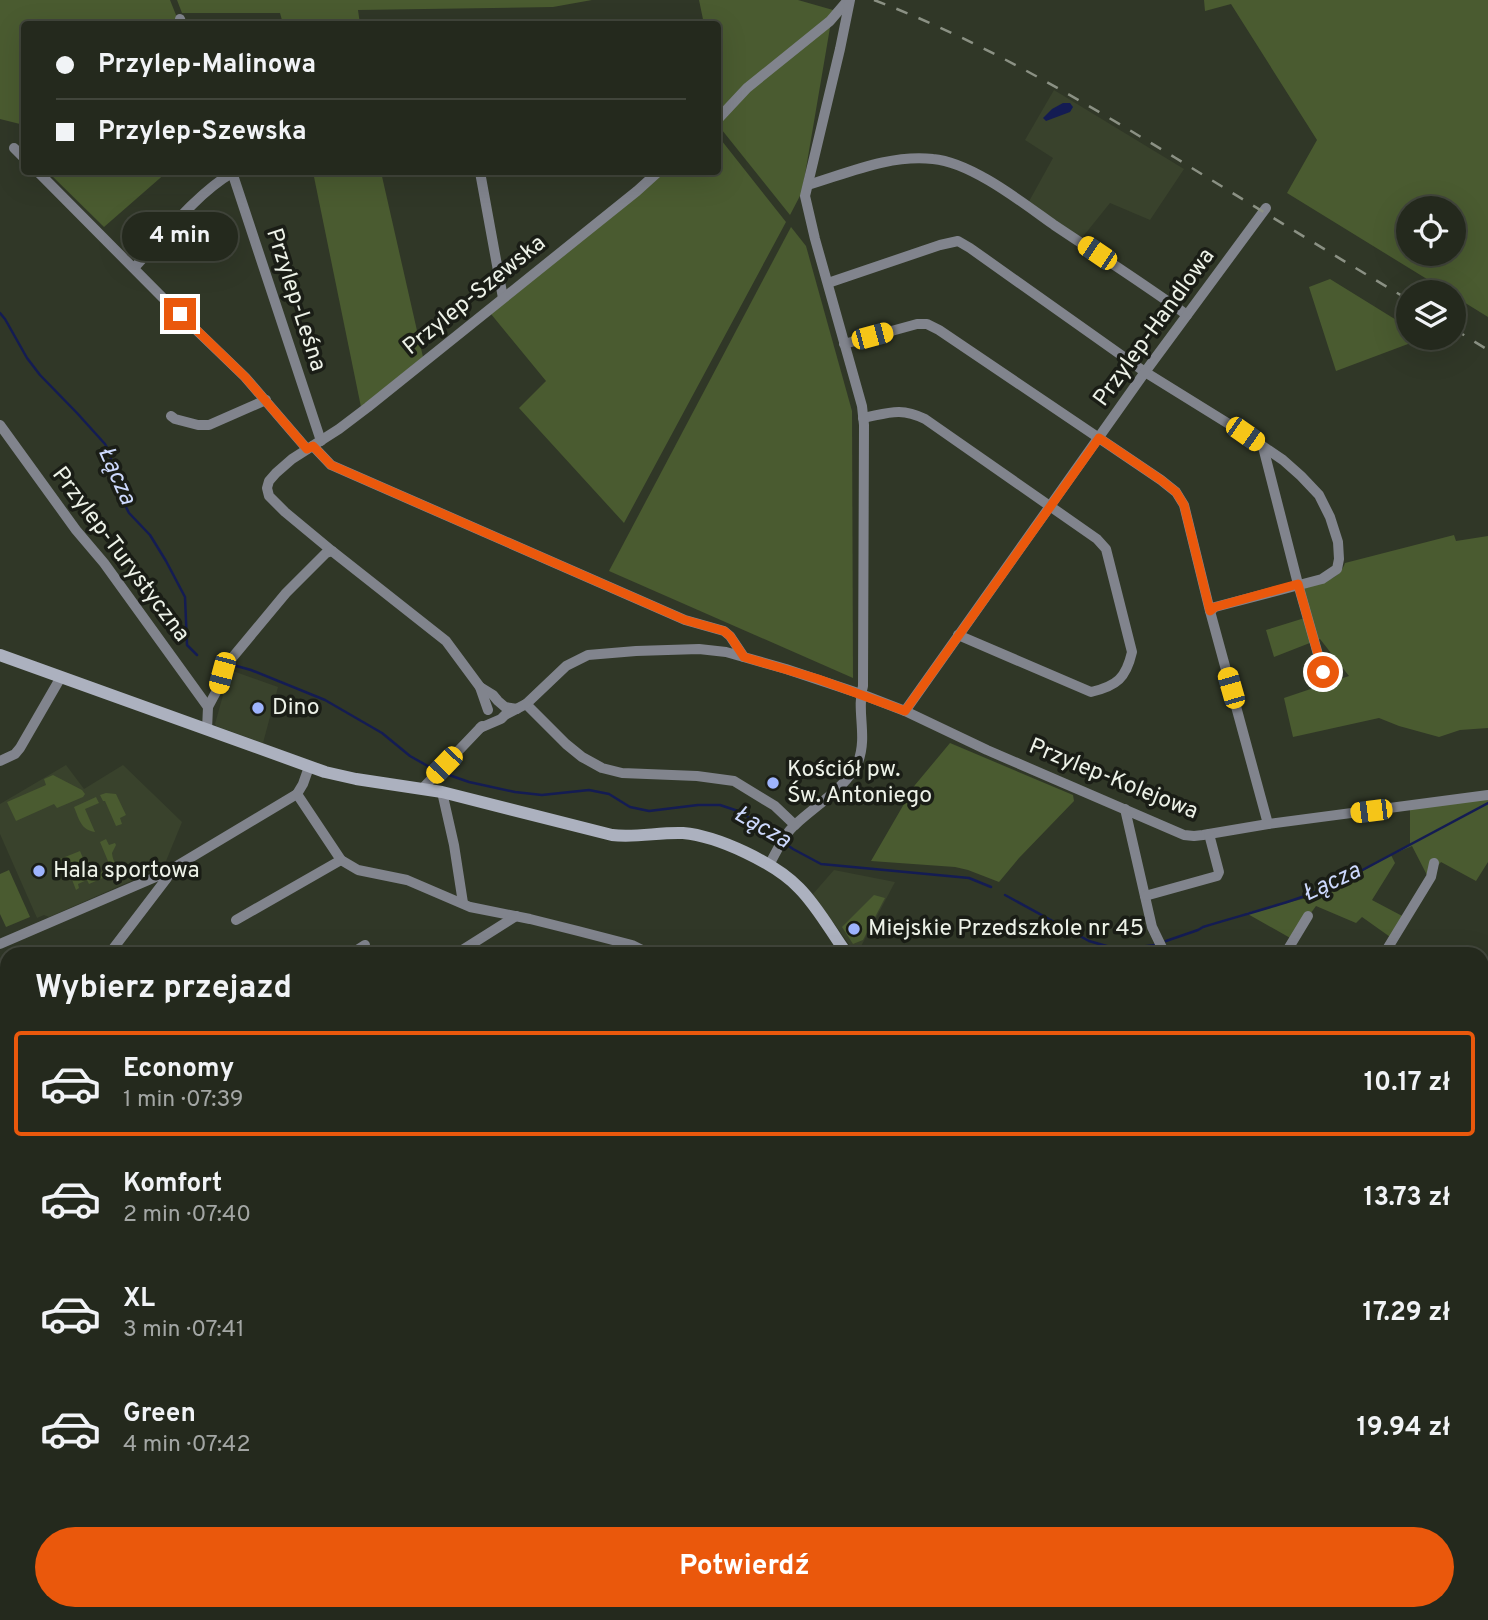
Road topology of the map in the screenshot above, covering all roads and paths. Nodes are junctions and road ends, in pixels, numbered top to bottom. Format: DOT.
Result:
graph roads {
  1 [pos="849,0"];
  2 [pos="721,117"];
  3 [pos="15,148"];
  4 [pos="21,155"];
  5 [pos="41,175"];
  6 [pos="227,175"];
  7 [pos="233,175"];
  8 [pos="481,175"];
  9 [pos="656,175"];
  10 [pos="808,184"];
  11 [pos="1266,208"];
  12 [pos="134,268"];
  13 [pos="828,283"];
  14 [pos="503,298"];
  15 [pos="1187,315"];
  16 [pos="844,344"];
  17 [pos="1145,372"];
  18 [pos="265,400"];
  19 [pos="171,416"];
  20 [pos="863,418"];
  21 [pos="0,426"];
  22 [pos="1099,438"];
  23 [pos="314,445"];
  24 [pos="1263,447"];
  25 [pos="1050,506"];
  26 [pos="332,551"];
  27 [pos="1298,584"];
  28 [pos="1210,611"];
  29 [pos="958,635"];
  30 [pos="0,655"];
  31 [pos="744,657"];
  32 [pos="1323,672"];
  33 [pos="61,677"];
  34 [pos="861,694"];
  35 [pos="522,706"];
  36 [pos="208,707"];
  37 [pos="497,711"];
  38 [pos="905,711"];
  39 [pos="207,730"];
  40 [pos="0,761"];
  41 [pos="309,767"];
  42 [pos="422,789"];
  43 [pos="442,792"];
  44 [pos="297,794"];
  45 [pos="1488,795"];
  46 [pos="1125,809"];
  47 [pos="1268,824"];
  48 [pos="795,825"];
  49 [pos="1209,834"];
  50 [pos="341,860"];
  51 [pos="1433,863"];
  52 [pos="769,865"];
  53 [pos="165,873"];
  54 [pos="1145,897"];
  55 [pos="463,903"];
  56 [pos="516,916"];
  57 [pos="1308,916"];
  58 [pos="236,920"];
  59 [pos="0,944"];
  60 [pos="114,947"];
  61 [pos="467,947"];
  62 [pos="636,947"];
  63 [pos="842,947"];
  64 [pos="1162,947"];
  65 [pos="1289,947"];
  66 [pos="1388,947"];
  1 -- 2 [label="street"];
  1 -- 10 [label="street"];
  3 -- 4 [label="street"];
  5 -- 12 [label="street"];
  6 -- 12 [label="street, Przylep-Leśna"];
  7 -- 23 [label="street, Przylep-Leśna"];
  8 -- 14 [label="street"];
  9 -- 14 [label="street, Przylep-Szewska"];
  10 -- 13 [label="street"];
  10 -- 15 [label="street"];
  11 -- 15 [label="street, Przylep-Handlowa"];
  12 -- 18 [label="street"];
  13 -- 16 [label="street"];
  13 -- 17 [label="street"];
  14 -- 23 [label="street, Przylep-Szewska"];
  15 -- 17 [label="street, Przylep-Handlowa"];
  16 -- 20 [label="street"];
  16 -- 22 [label="street"];
  17 -- 22 [label="street, Przylep-Handlowa"];
  17 -- 24 [label="street"];
  18 -- 19 [label="street"];
  18 -- 23 [label="street"];
  20 -- 25 [label="street"];
  20 -- 34 [label="street"];
  21 -- 36 [label="street, Przylep-Turystyczna"];
  22 -- 25 [label="street, Przylep-Handlowa"];
  22 -- 28 [label="street"];
  23 -- 26 [label="street, Przylep-Szewska"];
  23 -- 31 [label="street"];
  24 -- 27 [label="street"];
  24 -- 27 [label="street"];
  25 -- 29 [label="street, Przylep-Handlowa"];
  25 -- 29 [label="street"];
  26 -- 36 [label="street"];
  26 -- 37 [label="street"];
  27 -- 28 [label="street"];
  27 -- 32 [label="street"];
  28 -- 47 [label="street"];
  29 -- 38 [label="street, Przylep-Handlowa"];
  30 -- 33 [label="main road"];
  31 -- 34 [label="street"];
  31 -- 35 [label="street"];
  33 -- 39 [label="main road"];
  33 -- 40 [label="street"];
  34 -- 38 [label="street, Przylep-Kolejowa"];
  34 -- 48 [label="street"];
  35 -- 37 [label="street"];
  35 -- 48 [label="street"];
  36 -- 39 [label="street"];
  37 -- 42 [label="street"];
  38 -- 46 [label="street, Przylep-Kolejowa"];
  39 -- 41 [label="main road"];
  41 -- 42 [label="main road"];
  41 -- 44 [label="street"];
  42 -- 43 [label="main road"];
  43 -- 52 [label="main road"];
  43 -- 55 [label="street"];
  44 -- 50 [label="street"];
  44 -- 53 [label="street"];
  45 -- 47 [label="street, Przylep-Kolejowa"];
  46 -- 49 [label="street, Przylep-Kolejowa"];
  46 -- 54 [label="street"];
  47 -- 49 [label="street, Przylep-Kolejowa"];
  48 -- 52 [label="street"];
  49 -- 54 [label="street"];
  50 -- 55 [label="street"];
  50 -- 58 [label="street"];
  51 -- 66 [label="street"];
  52 -- 63 [label="main road"];
  53 -- 59 [label="street"];
  53 -- 60 [label="street"];
  54 -- 64 [label="street"];
  55 -- 56 [label="street"];
  56 -- 61 [label="street"];
  56 -- 62 [label="street"];
  57 -- 65 [label="street"];
}
